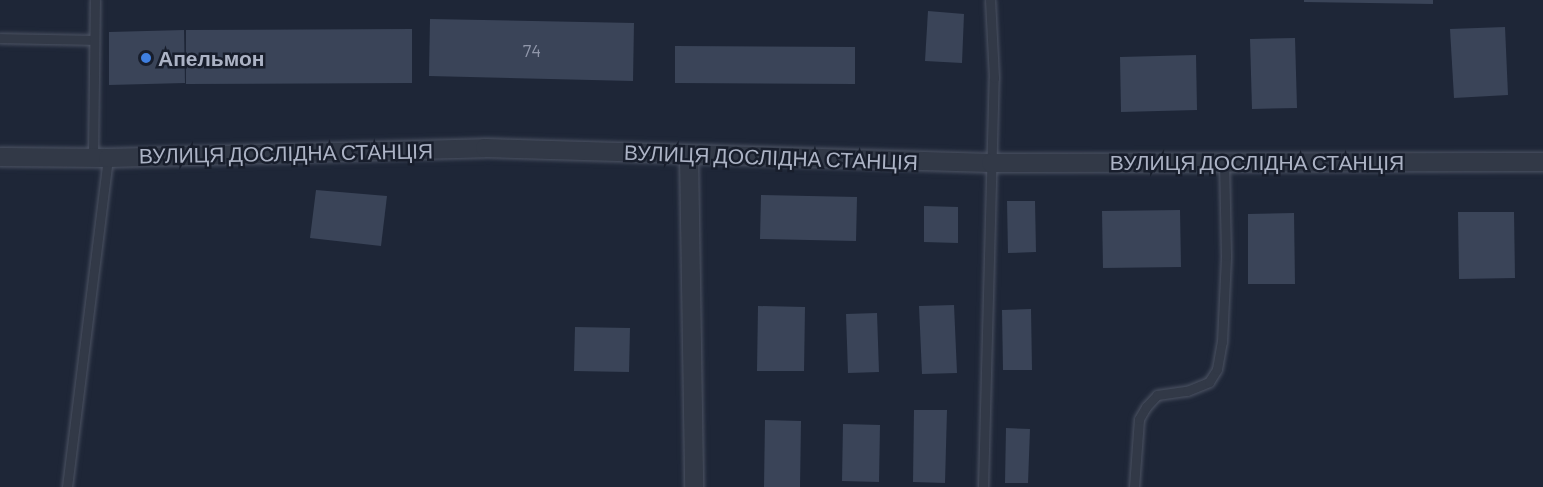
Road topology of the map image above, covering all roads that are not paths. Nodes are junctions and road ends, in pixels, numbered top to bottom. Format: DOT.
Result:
graph roads {
  1 [pos="95,0"];
  2 [pos="990,0"];
  3 [pos="0,38"];
  4 [pos="94,40"];
  5 [pos="689,154"];
  6 [pos="0,157"];
  7 [pos="100,157"];
  8 [pos="1224,162"];
  9 [pos="1543,162"];
  10 [pos="991,163"];
  11 [pos="67,487"];
  12 [pos="694,487"];
  13 [pos="983,487"];
  14 [pos="1134,487"];
  1 -- 4 [label="lane"];
  2 -- 10 [label="lane"];
  3 -- 4 [label="lane"];
  4 -- 7 [label="lane"];
  5 -- 7 [label="street, ВУЛИЦЯ ДОСЛІДНА СТАНЦІЯ"];
  5 -- 10 [label="street, ВУЛИЦЯ ДОСЛІДНА СТАНЦІЯ"];
  5 -- 12 [label="street"];
  6 -- 7 [label="street, ВУЛИЦЯ ДОСЛІДНА СТАНЦІЯ"];
  7 -- 11 [label="lane"];
  8 -- 9 [label="street, ВУЛИЦЯ ДОСЛІДНА СТАНЦІЯ"];
  8 -- 10 [label="street, ВУЛИЦЯ ДОСЛІДНА СТАНЦІЯ"];
  8 -- 14 [label="lane"];
  10 -- 13 [label="lane"];
}
